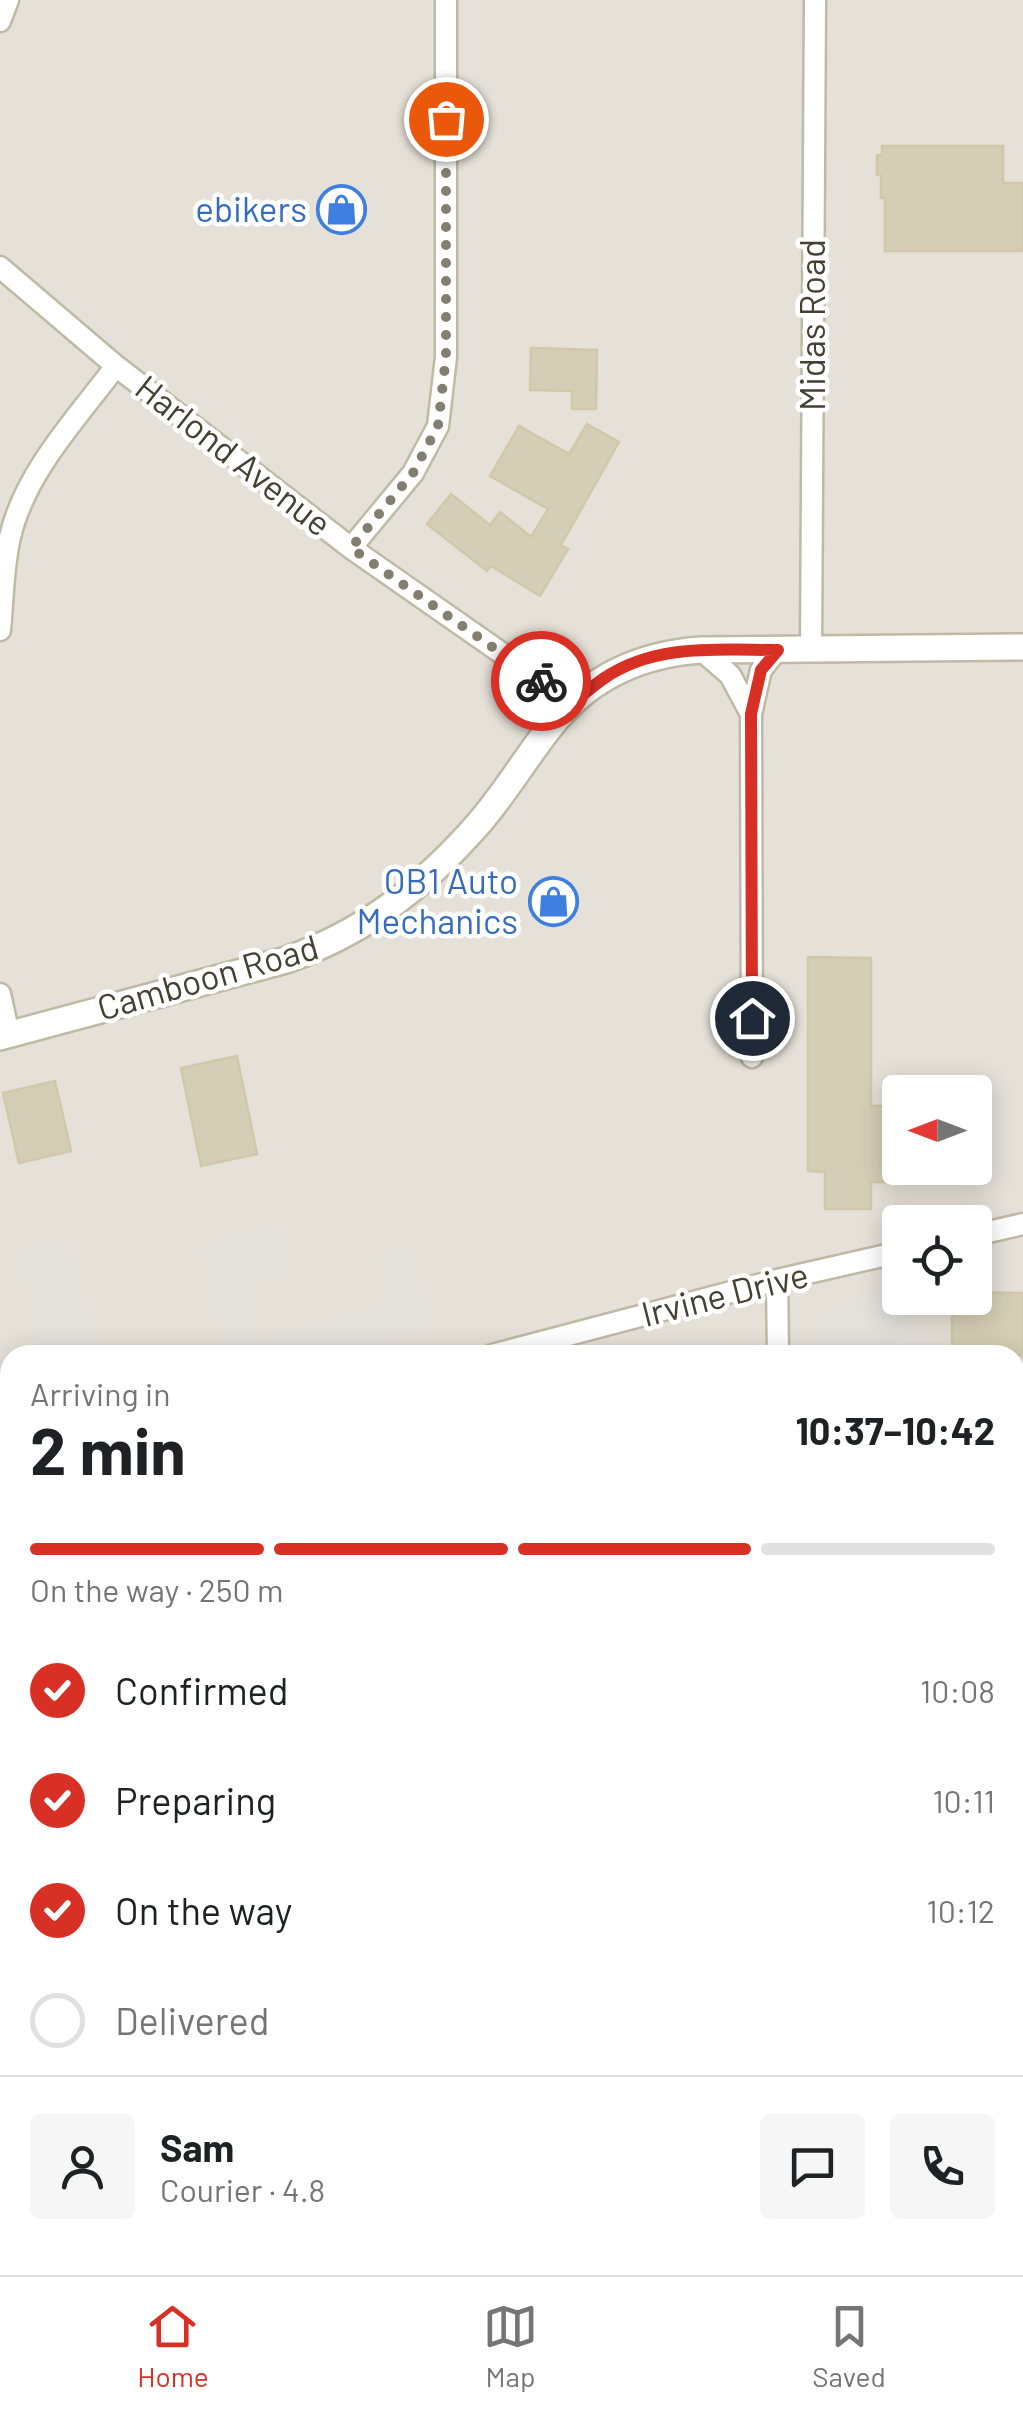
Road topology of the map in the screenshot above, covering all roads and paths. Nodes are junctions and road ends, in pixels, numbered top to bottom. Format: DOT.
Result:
graph roads {
  1 [pos="8,0"];
  2 [pos="446,0"];
  3 [pos="815,0"];
  4 [pos="0,21"];
  5 [pos="0,267"];
  6 [pos="116,366"];
  7 [pos="351,548"];
  8 [pos="0,630"];
  9 [pos="1023,646"];
  10 [pos="702,650"];
  11 [pos="778,650"];
  12 [pos="811,650"];
  13 [pos="572,703"];
  14 [pos="751,714"];
  15 [pos="0,994"];
  16 [pos="4,1036"];
  17 [pos="752,1057"];
  18 [pos="1023,1224"];
  19 [pos="992,1231"];
  20 [pos="882,1256"];
  21 [pos="777,1280"];
  22 [pos="530,1345"];
  23 [pos="778,1345"];
  1 -- 4 [label="street"];
  2 -- 7 [label="street"];
  3 -- 12 [label="street, Midas Road"];
  5 -- 6 [label="street, Harlond Avenue"];
  6 -- 7 [label="street, Harlond Avenue"];
  6 -- 8 [label="street"];
  7 -- 13 [label="street, Harlond Avenue"];
  9 -- 12 [label="street, Camboon Road"];
  10 -- 11 [label="street, Camboon Road"];
  10 -- 13 [label="street, Camboon Road"];
  10 -- 14 [label="street"];
  11 -- 12 [label="street, Camboon Road"];
  11 -- 14 [label="street"];
  13 -- 16 [label="street, Camboon Road"];
  14 -- 17 [label="street"];
  15 -- 16 [label="street"];
  18 -- 19 [label="street"];
  20 -- 21 [label="street, Irvine Drive"];
  21 -- 22 [label="street, Irvine Drive"];
  21 -- 23 [label="street"];
}
